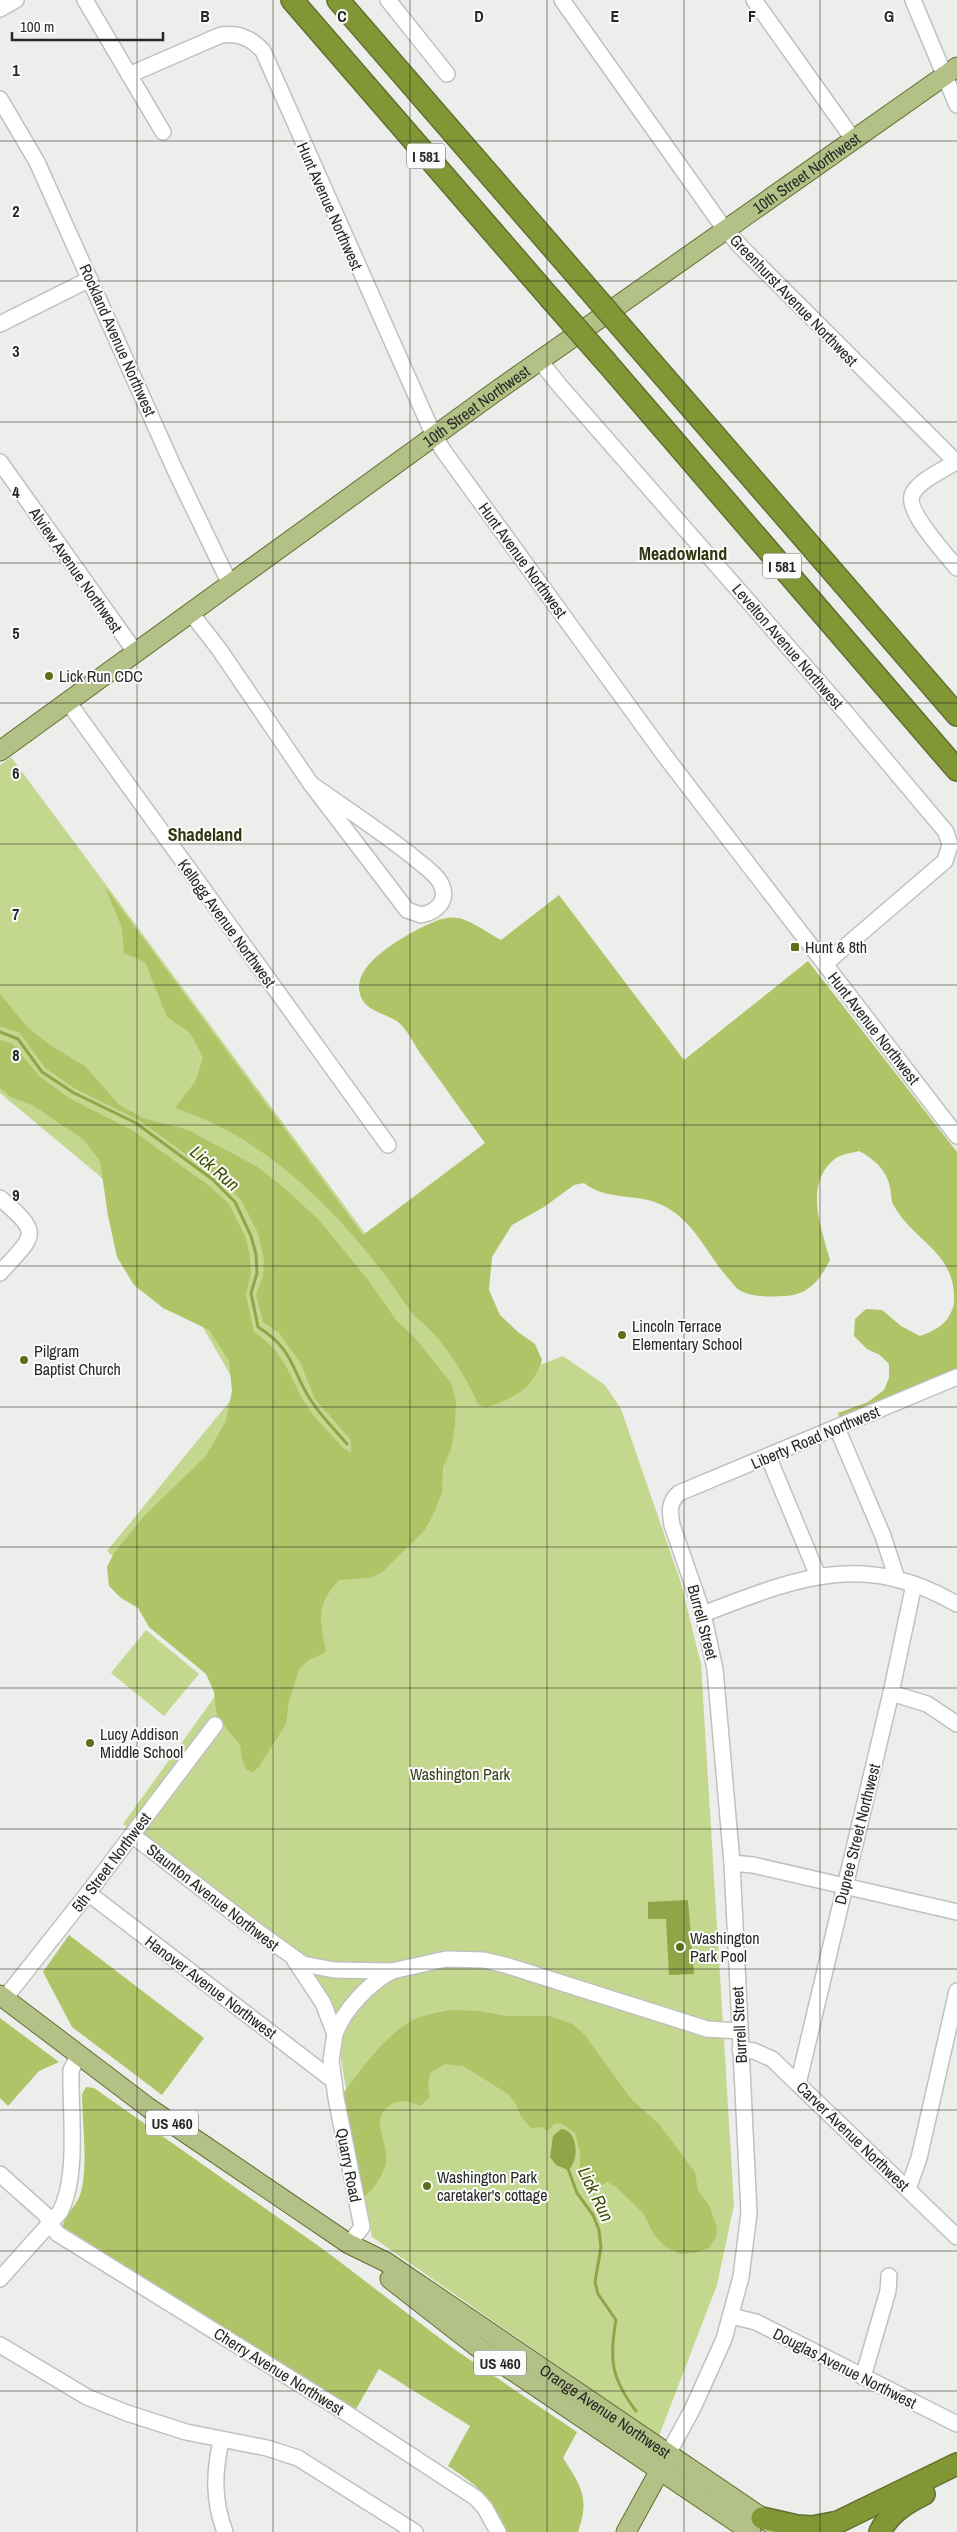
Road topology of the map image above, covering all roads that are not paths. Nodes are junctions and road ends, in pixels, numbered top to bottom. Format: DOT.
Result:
graph roads {
  1 [pos="16,0"];
  2 [pos="85,0"];
  3 [pos="292,0"];
  4 [pos="338,0"];
  5 [pos="388,0"];
  6 [pos="562,0"];
  7 [pos="754,0"];
  8 [pos="913,0"];
  9 [pos="0,9"];
  10 [pos="951,71"];
  11 [pos="447,74"];
  12 [pos="129,75"];
  13 [pos="0,99"];
  14 [pos="957,105"];
  15 [pos="163,132"];
  16 [pos="853,139"];
  17 [pos="726,229"];
  18 [pos="90,279"];
  19 [pos="0,324"];
  20 [pos="540,361"];
  21 [pos="434,436"];
  22 [pos="0,462"];
  23 [pos="956,462"];
  24 [pos="957,568"];
  25 [pos="230,584"];
  26 [pos="191,613"];
  27 [pos="136,653"];
  28 [pos="68,702"];
  29 [pos="957,715"];
  30 [pos="0,751"];
  31 [pos="957,770"];
  32 [pos="311,784"];
  33 [pos="825,964"];
  34 [pos="957,1136"];
  35 [pos="388,1145"];
  36 [pos="0,1198"];
  37 [pos="0,1273"];
  38 [pos="957,1377"];
  39 [pos="837,1428"];
  40 [pos="768,1456"];
  41 [pos="674,1498"];
  42 [pos="818,1576"];
  43 [pos="897,1579"];
  44 [pos="914,1584"];
  45 [pos="957,1604"];
  46 [pos="703,1614"];
  47 [pos="892,1693"];
  48 [pos="215,1724"];
  49 [pos="957,1724"];
  50 [pos="132,1835"];
  51 [pos="732,1863"];
  52 [pos="845,1886"];
  53 [pos="88,1893"];
  54 [pos="957,1912"];
  55 [pos="294,1959"];
  56 [pos="392,1971"];
  57 [pos="957,1991"];
  58 [pos="2,1996"];
  59 [pos="739,2031"];
  60 [pos="335,2034"];
  61 [pos="740,2049"];
  62 [pos="79,2055"];
  63 [pos="334,2081"];
  64 [pos="798,2084"];
  65 [pos="0,2174"];
  66 [pos="908,2189"];
  67 [pos="49,2224"];
  68 [pos="957,2237"];
  69 [pos="349,2244"];
  70 [pos="888,2276"];
  71 [pos="0,2279"];
  72 [pos="731,2316"];
  73 [pos="0,2345"];
  74 [pos="864,2377"];
  75 [pos="957,2424"];
  76 [pos="221,2440"];
  77 [pos="664,2462"];
  78 [pos="957,2464"];
  79 [pos="957,2477"];
  80 [pos="756,2525"];
  81 [pos="225,2532"];
  82 [pos="415,2532"];
  83 [pos="498,2532"];
  84 [pos="626,2532"];
  85 [pos="783,2532"];
  86 [pos="880,2532"];
  1 -- 9 [label="street"];
  2 -- 12 [label="street"];
  3 -- 31 [label="highway, I 581, bridge"];
  4 -- 29 [label="highway, I 581, bridge"];
  5 -- 11 [label="street"];
  6 -- 17 [label="street, Greenhurst Avenue Northwest"];
  7 -- 16 [label="street"];
  8 -- 10 [label="street"];
  10 -- 14 [label="street"];
  10 -- 16 [label="main road, 10th Street Northwest"];
  12 -- 15 [label="street"];
  12 -- 21 [label="street, Hunt Avenue Northwest"];
  13 -- 18 [label="street, Rockland Avenue Northwest"];
  16 -- 17 [label="main road, 10th Street Northwest"];
  17 -- 20 [label="main road, 10th Street Northwest"];
  17 -- 23 [label="street, Greenhurst Avenue Northwest"];
  18 -- 19 [label="street"];
  18 -- 25 [label="street, Rockland Avenue Northwest"];
  20 -- 21 [label="main road, 10th Street Northwest"];
  20 -- 33 [label="street, Levelton Avenue Northwest"];
  21 -- 25 [label="main road, 10th Street Northwest"];
  21 -- 33 [label="street, Hunt Avenue Northwest"];
  22 -- 27 [label="street, Alview Avenue Northwest"];
  23 -- 24 [label="street"];
  25 -- 26 [label="main road, 10th Street Northwest"];
  26 -- 27 [label="main road, 10th Street Northwest"];
  26 -- 32 [label="street"];
  27 -- 28 [label="main road, 10th Street Northwest"];
  28 -- 30 [label="main road, 10th Street Northwest"];
  28 -- 35 [label="street, Kellogg Avenue Northwest"];
  32 -- 32 [label="street"];
  33 -- 34 [label="street, Hunt Avenue Northwest"];
  36 -- 37 [label="street"];
  38 -- 39 [label="street, Liberty Road Northwest"];
  39 -- 40 [label="street, Liberty Road Northwest"];
  39 -- 43 [label="street"];
  40 -- 41 [label="street, Liberty Road Northwest"];
  40 -- 42 [label="street"];
  41 -- 46 [label="street, Burrell Street"];
  42 -- 43 [label="street"];
  42 -- 46 [label="street"];
  43 -- 44 [label="street"];
  44 -- 45 [label="street"];
  44 -- 47 [label="street, Dupree Street Northwest"];
  46 -- 51 [label="street, Burrell Street"];
  47 -- 49 [label="street"];
  47 -- 52 [label="street, Dupree Street Northwest"];
  48 -- 50 [label="street, 5th Street Northwest"];
  50 -- 53 [label="street, 5th Street Northwest"];
  50 -- 55 [label="street, Staunton Avenue Northwest"];
  51 -- 52 [label="street"];
  51 -- 59 [label="street, Burrell Street"];
  52 -- 54 [label="street"];
  52 -- 64 [label="street, Dupree Street Northwest"];
  53 -- 58 [label="street, 5th Street Northwest"];
  53 -- 63 [label="street, Hanover Avenue Northwest"];
  55 -- 56 [label="street"];
  55 -- 60 [label="street"];
  56 -- 59 [label="street"];
  56 -- 60 [label="street"];
  57 -- 66 [label="street"];
  58 -- 62 [label="main road, Orange Avenue Northwest / US 460"];
  59 -- 61 [label="street, Burrell Street"];
  60 -- 63 [label="street, Quarry Road"];
  61 -- 64 [label="street, Carver Avenue Northwest"];
  61 -- 72 [label="street, Burrell Street"];
  62 -- 67 [label="street"];
  62 -- 69 [label="main road, Orange Avenue Northwest / US 460"];
  63 -- 69 [label="street, Quarry Road"];
  64 -- 66 [label="street, Carver Avenue Northwest"];
  65 -- 67 [label="street, Cherry Avenue Northwest"];
  66 -- 68 [label="street, Carver Avenue Northwest"];
  67 -- 71 [label="street"];
  67 -- 83 [label="street, Cherry Avenue Northwest"];
  69 -- 77 [label="main road, Orange Avenue Northwest / US 460"];
  70 -- 74 [label="street"];
  72 -- 74 [label="street, Douglas Avenue Northwest"];
  72 -- 77 [label="street, Burrell Street"];
  73 -- 76 [label="street"];
  74 -- 75 [label="street, Douglas Avenue Northwest"];
  76 -- 81 [label="street"];
  76 -- 82 [label="street"];
  77 -- 80 [label="main road, Orange Avenue Northwest / US 460"];
  77 -- 84 [label="main road"];
  78 -- 80 [label="highway"];
  79 -- 86 [label="highway"];
  80 -- 85 [label="main road, Orange Avenue Northwest / US 460"];
}
